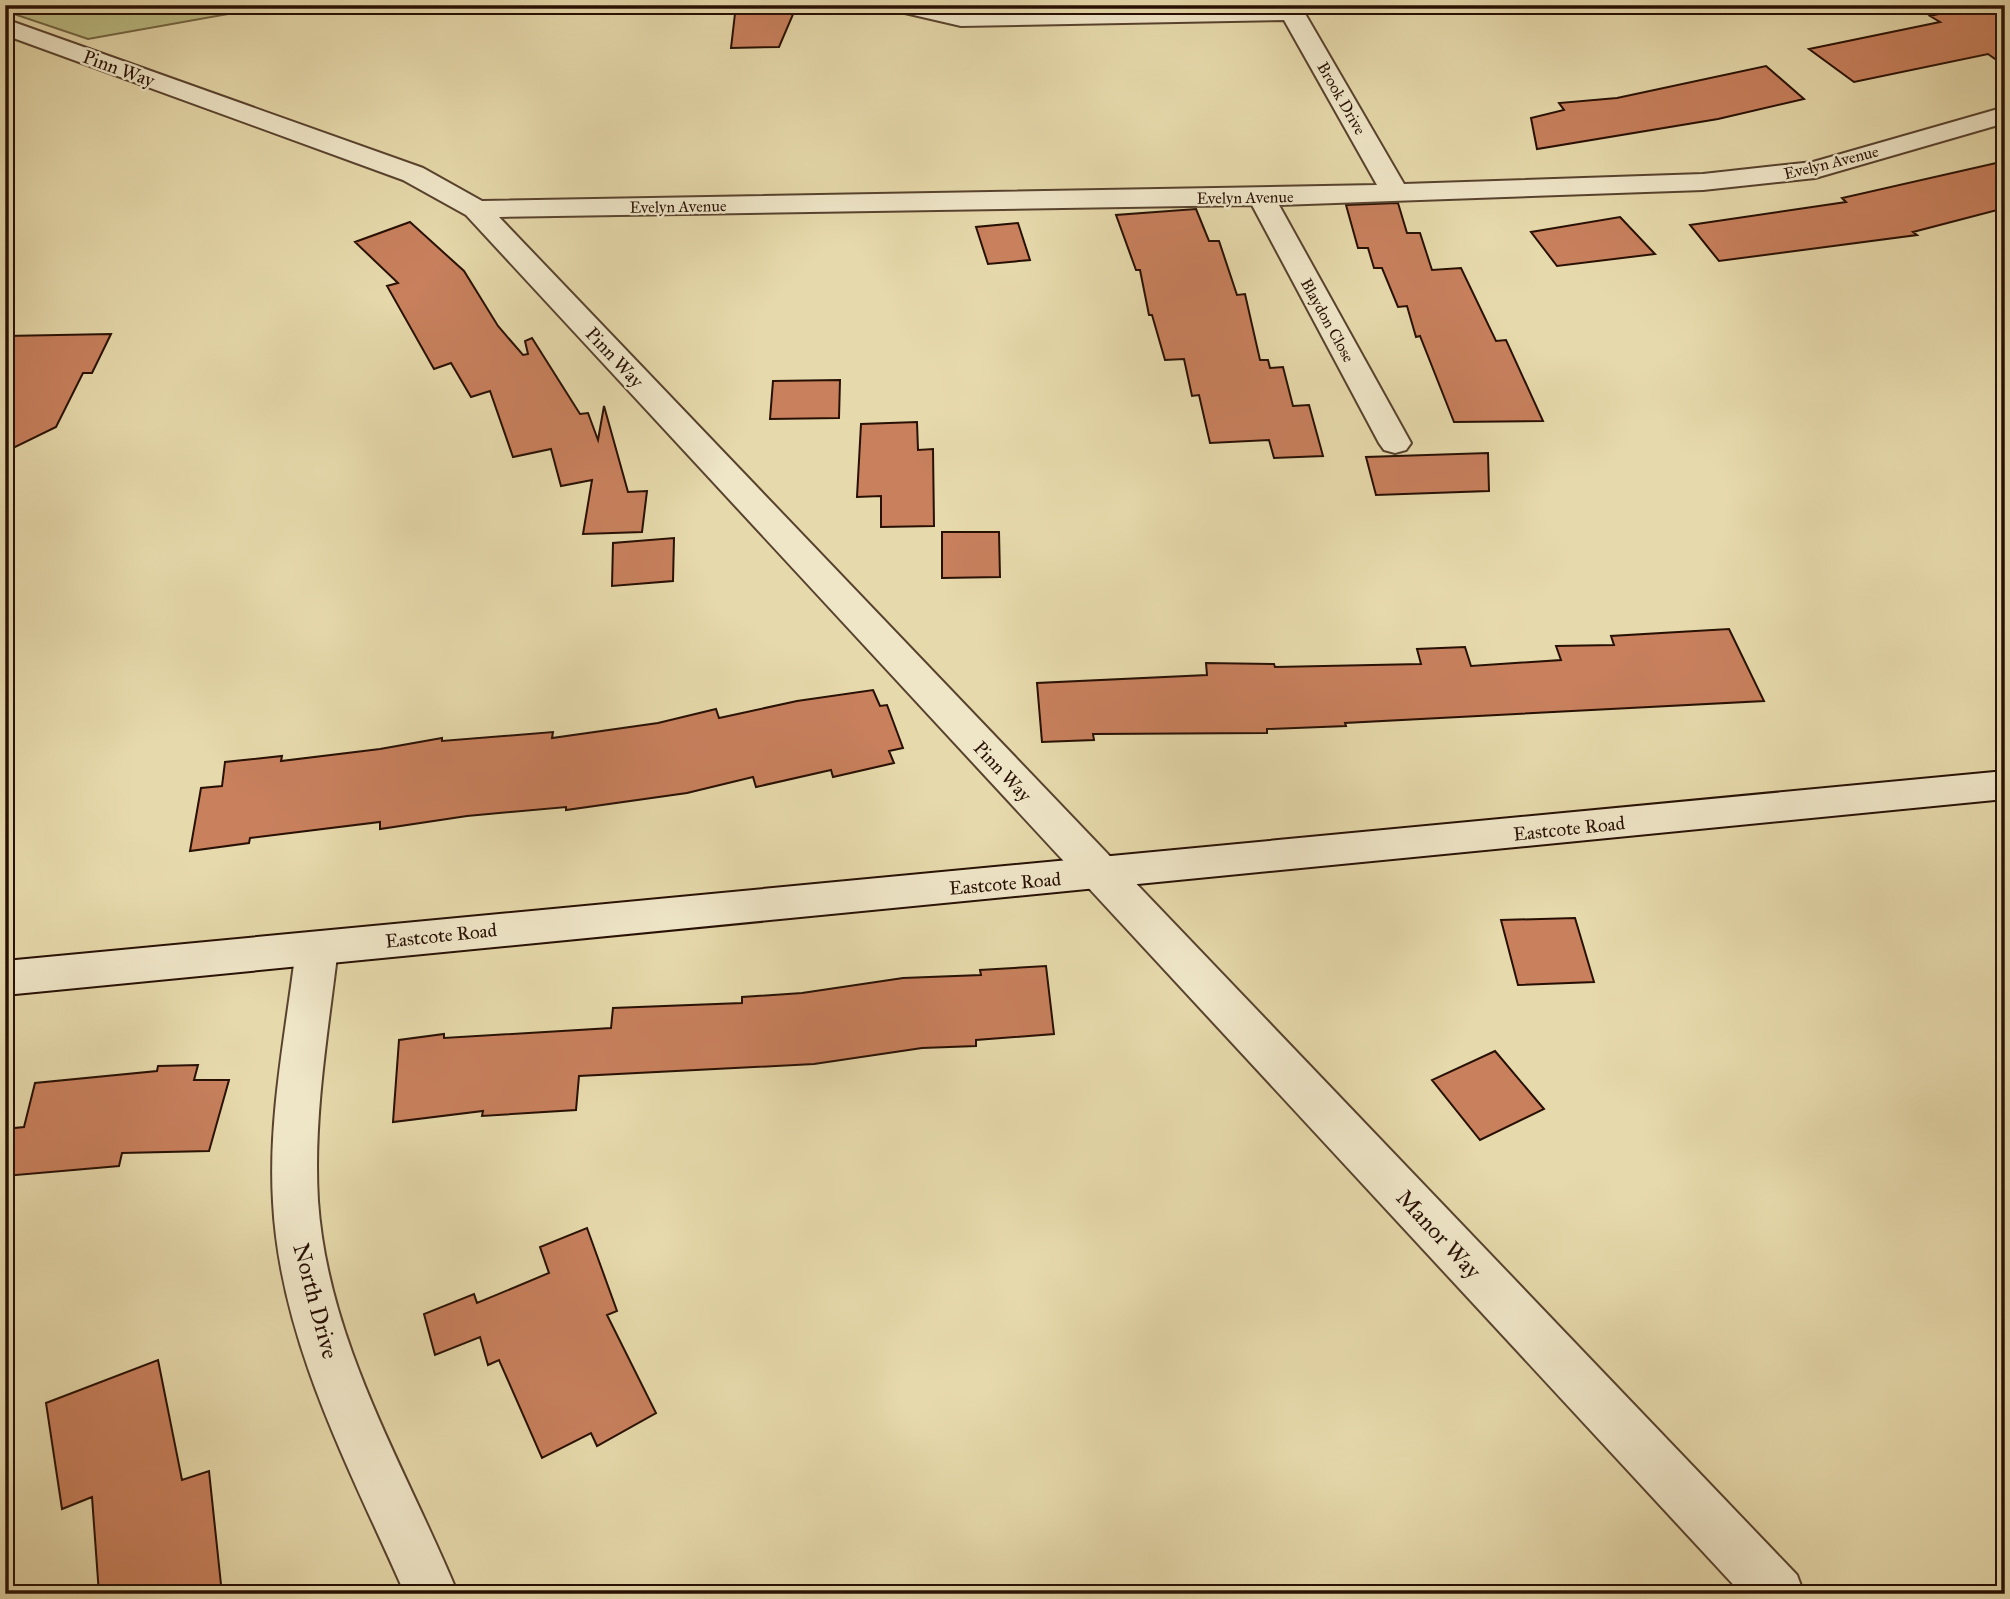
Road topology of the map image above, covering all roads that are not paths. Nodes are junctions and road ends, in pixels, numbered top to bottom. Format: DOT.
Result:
graph roads {
  1 [pos="901,5"];
  2 [pos="1291,9"];
  3 [pos="5,26"];
  4 [pos="2005,115"];
  5 [pos="1395,192"];
  6 [pos="1261,197"];
  7 [pos="476,209"];
  8 [pos="1395,443"];
  9 [pos="2003,788"];
  10 [pos="1100,874"];
  11 [pos="317,948"];
  12 [pos="5,978"];
  13 [pos="432,1594"];
  14 [pos="1778,1594"];
  1 -- 2 [label="street"];
  2 -- 5 [label="street, Brook Drive"];
  3 -- 7 [label="street, Pinn Way"];
  4 -- 5 [label="street, Evelyn Avenue"];
  5 -- 6 [label="street, Evelyn Avenue"];
  6 -- 7 [label="street, Evelyn Avenue"];
  6 -- 8 [label="street, Blaydon Close"];
  7 -- 10 [label="street, Pinn Way"];
  9 -- 10 [label="street, Eastcote Road"];
  10 -- 11 [label="street, Eastcote Road"];
  10 -- 14 [label="street, Manor Way"];
  11 -- 12 [label="street, Eastcote Road"];
  11 -- 13 [label="street, North Drive"];
}
